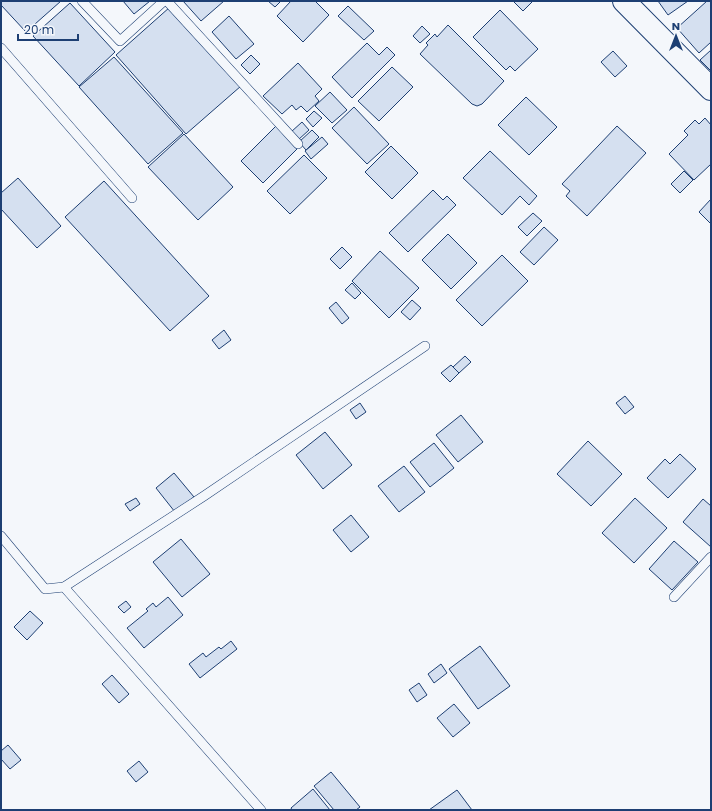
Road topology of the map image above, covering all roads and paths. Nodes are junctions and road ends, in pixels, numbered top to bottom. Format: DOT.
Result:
graph roads {
  1 [pos="82,1"];
  2 [pos="164,1"];
  3 [pos="167,1"];
  4 [pos="624,1"];
  5 [pos="1,48"];
  6 [pos="711,89"];
  7 [pos="298,144"];
  8 [pos="132,198"];
  9 [pos="425,346"];
  10 [pos="1,536"];
  11 [pos="711,557"];
  12 [pos="64,587"];
  13 [pos="674,597"];
  14 [pos="261,810"];
  1 -- 2 [label="lane"];
  3 -- 7 [label="lane"];
  4 -- 6 [label="main road"];
  5 -- 8 [label="lane"];
  9 -- 12 [label="lane"];
  10 -- 12 [label="lane"];
  11 -- 13 [label="lane"];
  12 -- 14 [label="lane"];
}
